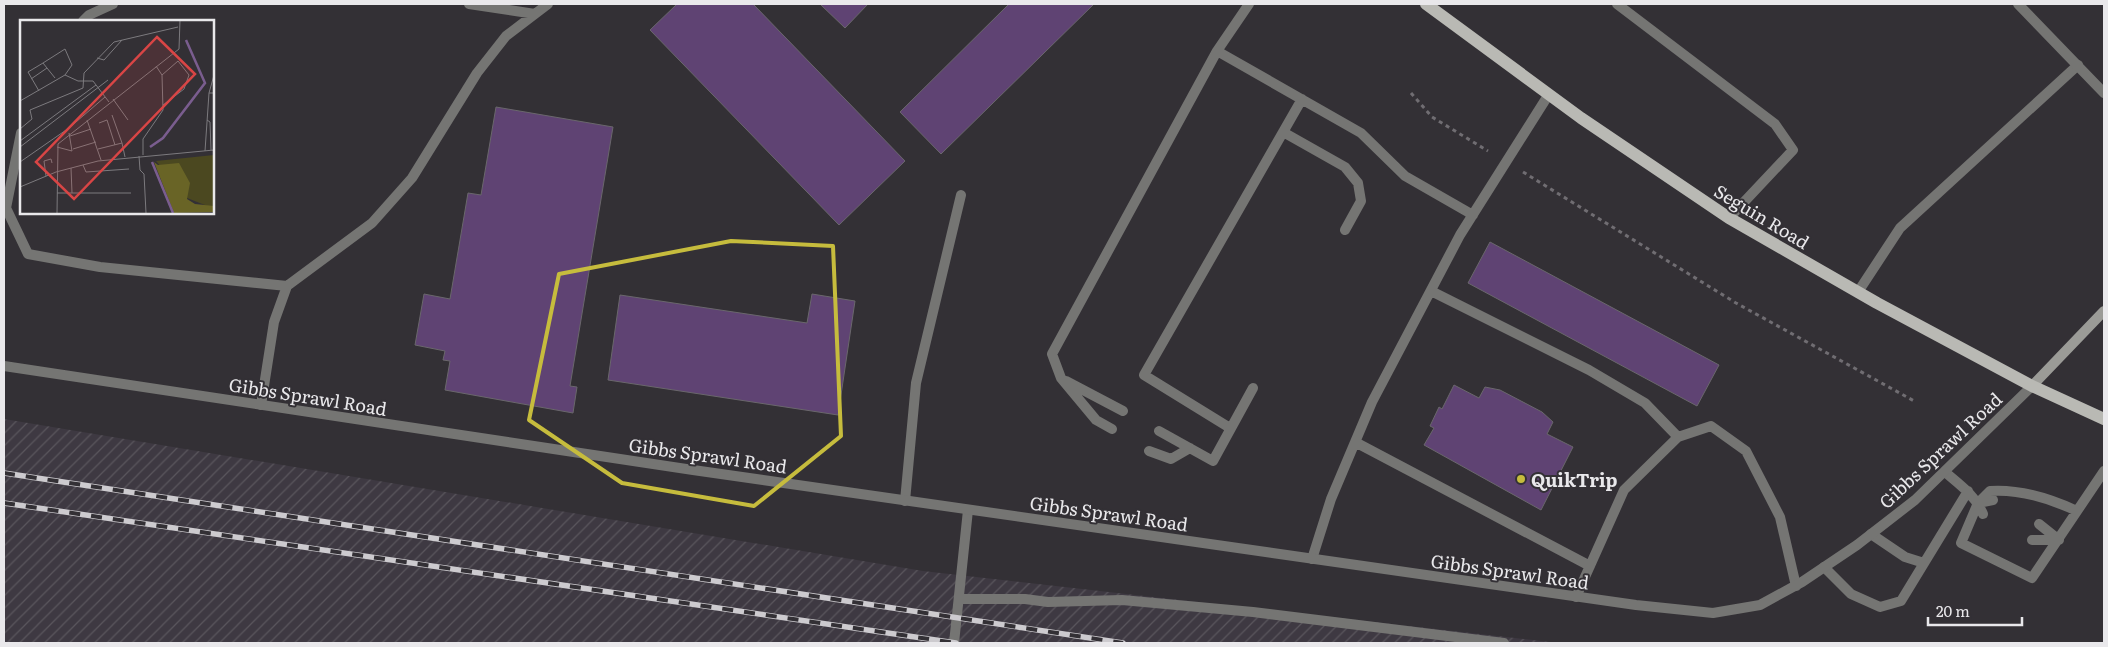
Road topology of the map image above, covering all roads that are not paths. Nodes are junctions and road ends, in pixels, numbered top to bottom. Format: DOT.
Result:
graph roads {
  1 [pos="112,4"];
  2 [pos="469,4"];
  3 [pos="548,4"];
  4 [pos="1249,4"];
  5 [pos="1426,4"];
  6 [pos="1617,4"];
  7 [pos="2018,4"];
  8 [pos="535,14"];
  9 [pos="84,20"];
  10 [pos="1217,51"];
  11 [pos="2078,65"];
  12 [pos="2104,93"];
  13 [pos="1549,94"];
  14 [pos="1302,99"];
  15 [pos="1283,132"];
  16 [pos="20,138"];
  17 [pos="961,196"];
  18 [pos="1473,215"];
  19 [pos="1729,218"];
  20 [pos="1345,230"];
  21 [pos="286,286"];
  22 [pos="1431,291"];
  23 [pos="1858,292"];
  24 [pos="2104,311"];
  25 [pos="4,366"];
  26 [pos="1061,378"];
  27 [pos="2032,386"];
  28 [pos="1253,388"];
  29 [pos="261,405"];
  30 [pos="1123,412"];
  31 [pos="2104,419"];
  32 [pos="1230,428"];
  33 [pos="1112,429"];
  34 [pos="1159,431"];
  35 [pos="1678,437"];
  36 [pos="1355,442"];
  37 [pos="1190,448"];
  38 [pos="1149,451"];
  39 [pos="2104,471"];
  40 [pos="1945,472"];
  41 [pos="1968,491"];
  42 [pos="1993,500"];
  43 [pos="905,501"];
  44 [pos="1978,503"];
  45 [pos="968,510"];
  46 [pos="2077,511"];
  47 [pos="1983,514"];
  48 [pos="2039,524"];
  49 [pos="1871,534"];
  50 [pos="2032,540"];
  51 [pos="2059,540"];
  52 [pos="1312,559"];
  53 [pos="1924,563"];
  54 [pos="1590,566"];
  55 [pos="1824,567"];
  56 [pos="1796,586"];
  57 [pos="1576,597"];
  58 [pos="959,599"];
  59 [pos="954,643"];
  60 [pos="1504,643"];
  1 -- 9 [label="street"];
  2 -- 8 [label="street"];
  3 -- 8 [label="street"];
  4 -- 10 [label="street"];
  5 -- 13 [label="main road, Seguin Road"];
  6 -- 19 [label="street"];
  7 -- 11 [label="street"];
  8 -- 21 [label="street"];
  10 -- 14 [label="street"];
  10 -- 26 [label="street"];
  11 -- 12 [label="street"];
  11 -- 23 [label="street"];
  13 -- 18 [label="street"];
  13 -- 19 [label="main road, Seguin Road"];
  14 -- 15 [label="street"];
  14 -- 18 [label="street"];
  15 -- 20 [label="street"];
  15 -- 32 [label="street"];
  16 -- 21 [label="street"];
  17 -- 43 [label="street"];
  18 -- 22 [label="street"];
  19 -- 23 [label="main road, Seguin Road"];
  21 -- 29 [label="street"];
  22 -- 35 [label="street"];
  22 -- 36 [label="street"];
  23 -- 27 [label="main road, Seguin Road"];
  24 -- 27 [label="street, Gibbs Sprawl Road"];
  25 -- 29 [label="street, Gibbs Sprawl Road"];
  26 -- 30 [label="street"];
  26 -- 33 [label="street"];
  27 -- 31 [label="main road, Seguin Road"];
  27 -- 40 [label="street, Gibbs Sprawl Road"];
  28 -- 32 [label="street"];
  29 -- 43 [label="street, Gibbs Sprawl Road"];
  32 -- 37 [label="street"];
  34 -- 37 [label="street"];
  35 -- 54 [label="street"];
  35 -- 56 [label="street"];
  36 -- 52 [label="street"];
  36 -- 54 [label="street"];
  37 -- 38 [label="street"];
  39 -- 46 [label="street"];
  40 -- 41 [label="street"];
  40 -- 49 [label="street, Gibbs Sprawl Road"];
  41 -- 44 [label="street"];
  41 -- 53 [label="street"];
  42 -- 44 [label="street"];
  43 -- 45 [label="street, Gibbs Sprawl Road"];
  44 -- 46 [label="street"];
  44 -- 47 [label="street"];
  44 -- 51 [label="street"];
  45 -- 52 [label="street, Gibbs Sprawl Road"];
  45 -- 58 [label="street"];
  46 -- 51 [label="street"];
  48 -- 51 [label="street"];
  49 -- 53 [label="street"];
  49 -- 55 [label="street, Gibbs Sprawl Road"];
  50 -- 51 [label="street"];
  52 -- 57 [label="street, Gibbs Sprawl Road"];
  53 -- 55 [label="street"];
  54 -- 57 [label="street"];
  55 -- 56 [label="street, Gibbs Sprawl Road"];
  56 -- 57 [label="street, Gibbs Sprawl Road"];
  58 -- 59 [label="street"];
  58 -- 60 [label="street"];
}
